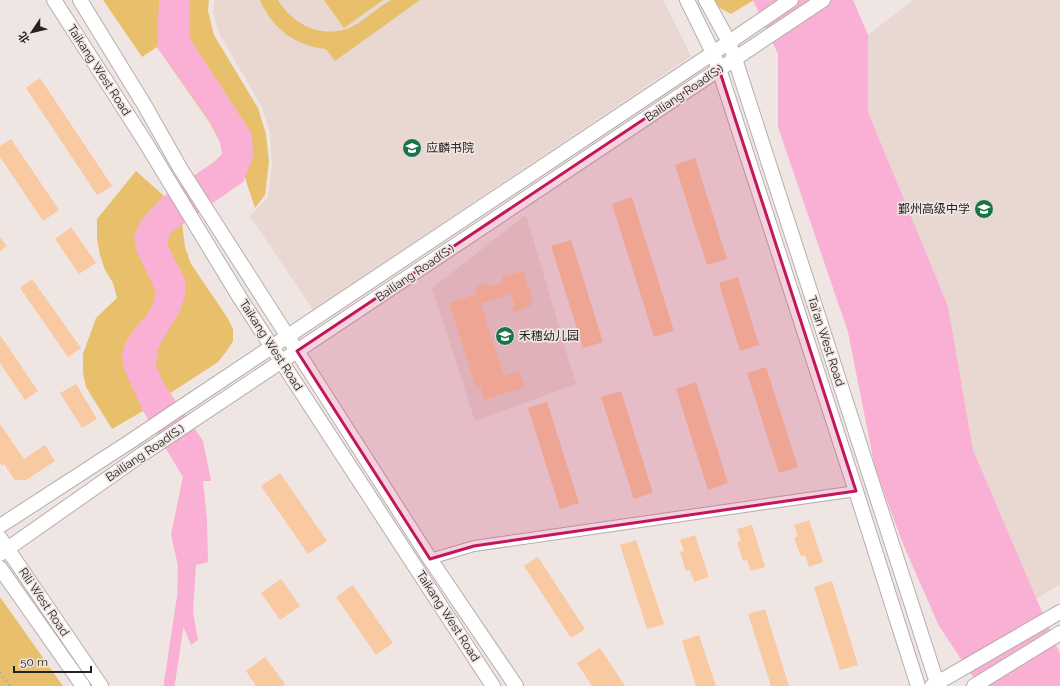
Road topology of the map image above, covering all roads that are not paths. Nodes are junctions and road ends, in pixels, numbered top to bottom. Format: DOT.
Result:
graph roads {
  1 [pos="54,0"];
  2 [pos="80,0"];
  3 [pos="687,0"];
  4 [pos="706,0"];
  5 [pos="791,0"];
  6 [pos="823,0"];
  7 [pos="729,42"];
  8 [pos="713,53"];
  9 [pos="735,58"];
  10 [pos="719,69"];
  11 [pos="288,337"];
  12 [pos="272,347"];
  13 [pos="297,351"];
  14 [pos="282,361"];
  15 [pos="856,491"];
  16 [pos="0,526"];
  17 [pos="3,547"];
  18 [pos="430,558"];
  19 [pos="0,568"];
  20 [pos="1056,614"];
  21 [pos="1060,633"];
  22 [pos="935,685"];
  23 [pos="84,686"];
  24 [pos="100,686"];
  25 [pos="493,686"];
  26 [pos="516,686"];
  27 [pos="918,686"];
  28 [pos="974,686"];
  1 -- 12 [label="main road, Taikang West Road"];
  2 -- 11 [label="main road, Taikang West Road"];
  3 -- 8 [label="main road, Tai‘an West Road"];
  4 -- 7 [label="main road, Tai‘an West Road"];
  5 -- 7 [label="main road, Bailiang Road(S.)"];
  6 -- 9 [label="main road, Bailiang Road(S.)"];
  7 -- 8 [label="main road, Bailiang Road(S.)"];
  7 -- 9 [label="main road, Tai‘an West Road"];
  8 -- 10 [label="main road, Tai‘an West Road"];
  8 -- 11 [label="main road, Bailiang Road(S.)"];
  9 -- 10 [label="main road, Bailiang Road(S.)"];
  9 -- 22 [label="main road, Tai‘an West Road"];
  10 -- 13 [label="main road, Bailiang Road(S.)"];
  10 -- 15 [label="main road, Tai‘an West Road"];
  11 -- 12 [label="main road, Bailiang Road(S.)"];
  11 -- 13 [label="main road, Taikang West Road"];
  12 -- 14 [label="main road, Taikang West Road"];
  12 -- 16 [label="main road, Bailiang Road(S.), bridge"];
  13 -- 14 [label="main road, Bailiang Road(S.)"];
  13 -- 18 [label="main road, Taikang West Road"];
  14 -- 17 [label="main road, Bailiang Road(S.)"];
  14 -- 25 [label="main road, Taikang West Road"];
  15 -- 18 [label="street"];
  15 -- 27 [label="main road, Tai‘an West Road"];
  17 -- 24 [label="main road, Rili West Road"];
  18 -- 26 [label="main road, Taikang West Road"];
  19 -- 23 [label="main road, Rili West Road"];
  20 -- 22 [label="main road"];
  21 -- 28 [label="main road"];
}
